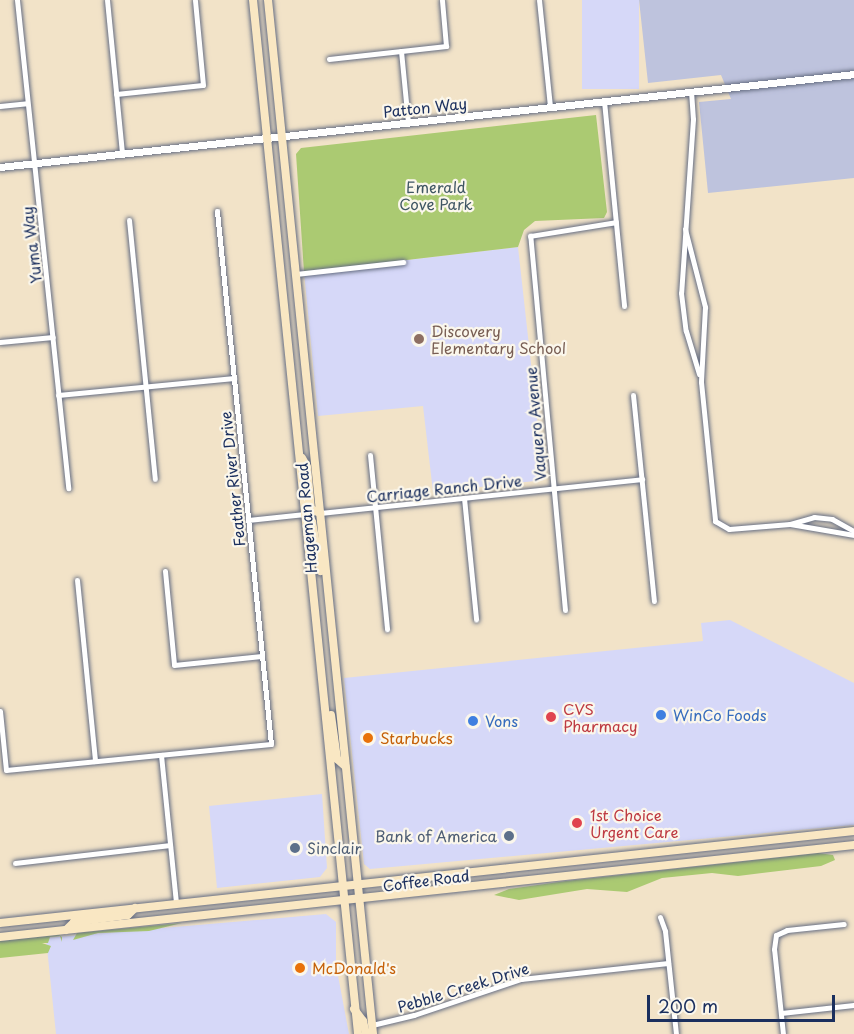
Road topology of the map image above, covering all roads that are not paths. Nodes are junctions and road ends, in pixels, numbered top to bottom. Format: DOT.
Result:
graph roads {
  1 [pos="17,0"];
  2 [pos="107,0"];
  3 [pos="195,0"];
  4 [pos="253,0"];
  5 [pos="268,0"];
  6 [pos="442,0"];
  7 [pos="539,0"];
  8 [pos="401,51"];
  9 [pos="329,59"];
  10 [pos="854,74"];
  11 [pos="691,91"];
  12 [pos="116,94"];
  13 [pos="604,101"];
  14 [pos="27,103"];
  15 [pos="0,106"];
  16 [pos="550,106"];
  17 [pos="408,122"];
  18 [pos="282,136"];
  19 [pos="266,138"];
  20 [pos="122,154"];
  21 [pos="33,164"];
  22 [pos="0,167"];
  23 [pos="217,211"];
  24 [pos="129,220"];
  25 [pos="616,222"];
  26 [pos="685,229"];
  27 [pos="403,262"];
  28 [pos="296,274"];
  29 [pos="624,306"];
  30 [pos="52,337"];
  31 [pos="0,342"];
  32 [pos="234,378"];
  33 [pos="701,381"];
  34 [pos="146,386"];
  35 [pos="58,395"];
  36 [pos="633,395"];
  37 [pos="299,454"];
  38 [pos="370,455"];
  39 [pos="155,479"];
  40 [pos="642,479"];
  41 [pos="68,488"];
  42 [pos="553,489"];
  43 [pos="464,498"];
  44 [pos="375,507"];
  45 [pos="320,513"];
  46 [pos="304,514"];
  47 [pos="248,520"];
  48 [pos="790,524"];
  49 [pos="854,533"];
  50 [pos="165,571"];
  51 [pos="77,580"];
  52 [pos="326,587"];
  53 [pos="654,601"];
  54 [pos="565,610"];
  55 [pos="476,619"];
  56 [pos="387,629"];
  57 [pos="262,656"];
  58 [pos="325,699"];
  59 [pos="0,711"];
  60 [pos="161,755"];
  61 [pos="95,761"];
  62 [pos="345,766"];
  63 [pos="854,831"];
  64 [pos="170,845"];
  65 [pos="854,845"];
  66 [pos="15,863"];
  67 [pos="357,883"];
  68 [pos="341,884"];
  69 [pos="359,901"];
  70 [pos="342,902"];
  71 [pos="176,903"];
  72 [pos="135,908"];
  73 [pos="660,916"];
  74 [pos="0,923"];
  75 [pos="844,924"];
  76 [pos="66,930"];
  77 [pos="0,937"];
  78 [pos="668,963"];
  79 [pos="854,1005"];
  80 [pos="353,1008"];
  81 [pos="780,1012"];
  82 [pos="372,1025"];
  83 [pos="358,1034"];
  84 [pos="366,1034"];
  85 [pos="373,1034"];
  86 [pos="676,1034"];
  87 [pos="783,1034"];
  1 -- 14 [label="street, Yuma Way"];
  2 -- 12 [label="street"];
  3 -- 12 [label="street"];
  4 -- 19 [label="main road, Hageman Road"];
  5 -- 18 [label="main road, Hageman Road"];
  6 -- 8 [label="street"];
  7 -- 16 [label="street"];
  8 -- 9 [label="street"];
  8 -- 17 [label="street"];
  10 -- 11 [label="street, Patton Way"];
  11 -- 13 [label="street, Patton Way"];
  11 -- 26 [label="street"];
  12 -- 20 [label="street"];
  13 -- 16 [label="street, Patton Way"];
  13 -- 25 [label="street"];
  14 -- 15 [label="street"];
  14 -- 21 [label="street, Yuma Way"];
  16 -- 17 [label="street, Patton Way"];
  17 -- 18 [label="street, Patton Way"];
  18 -- 19 [label="street, Patton Way"];
  18 -- 28 [label="main road, Hageman Road"];
  19 -- 20 [label="street, Patton Way"];
  19 -- 37 [label="main road, Hageman Road"];
  20 -- 21 [label="street, Patton Way"];
  21 -- 22 [label="street, Patton Way"];
  21 -- 30 [label="street, Yuma Way"];
  23 -- 32 [label="street, Feather River Drive"];
  24 -- 34 [label="street"];
  25 -- 29 [label="street"];
  25 -- 42 [label="street, Vaquero Avenue"];
  26 -- 33 [label="street"];
  26 -- 33 [label="street"];
  27 -- 28 [label="street"];
  28 -- 45 [label="main road, Hageman Road"];
  30 -- 31 [label="street"];
  30 -- 35 [label="street, Yuma Way"];
  32 -- 34 [label="street"];
  32 -- 47 [label="street, Feather River Drive"];
  33 -- 48 [label="street"];
  34 -- 35 [label="street"];
  34 -- 39 [label="street"];
  35 -- 41 [label="street, Yuma Way"];
  36 -- 40 [label="street"];
  37 -- 45 [label="main road"];
  37 -- 46 [label="main road, Hageman Road"];
  38 -- 44 [label="street"];
  40 -- 42 [label="street, Carriage Ranch Drive"];
  40 -- 53 [label="street"];
  42 -- 43 [label="street, Carriage Ranch Drive"];
  42 -- 54 [label="street, Vaquero Avenue"];
  43 -- 44 [label="street, Carriage Ranch Drive"];
  43 -- 55 [label="street"];
  44 -- 45 [label="street, Carriage Ranch Drive"];
  44 -- 56 [label="street"];
  45 -- 52 [label="main road, Hageman Road"];
  46 -- 47 [label="street"];
  46 -- 52 [label="main road"];
  46 -- 58 [label="main road, Hageman Road"];
  47 -- 57 [label="street, Feather River Drive"];
  48 -- 49 [label="street"];
  48 -- 49 [label="street"];
  50 -- 57 [label="street"];
  51 -- 61 [label="street"];
  52 -- 62 [label="main road, Hageman Road"];
  57 -- 60 [label="street, Feather River Drive"];
  58 -- 62 [label="main road"];
  58 -- 68 [label="main road, Hageman Road"];
  59 -- 61 [label="street"];
  60 -- 61 [label="street"];
  60 -- 64 [label="street"];
  62 -- 67 [label="main road, Hageman Road"];
  63 -- 67 [label="main road, Coffee Road"];
  64 -- 66 [label="street"];
  64 -- 71 [label="street"];
  65 -- 69 [label="main road, Coffee Road"];
  67 -- 68 [label="main road, Coffee Road"];
  67 -- 69 [label="main road, Hageman Road"];
  68 -- 70 [label="main road, Hageman Road"];
  68 -- 71 [label="main road, Coffee Road"];
  69 -- 70 [label="main road, Coffee Road"];
  69 -- 82 [label="main road, Hageman Road"];
  70 -- 76 [label="main road, Coffee Road"];
  70 -- 80 [label="main road, Hageman Road"];
  71 -- 72 [label="main road, Coffee Road"];
  72 -- 74 [label="main road, Coffee Road"];
  72 -- 76 [label="main road"];
  73 -- 78 [label="street"];
  75 -- 81 [label="street"];
  76 -- 77 [label="main road, Coffee Road"];
  78 -- 82 [label="street, Pebble Creek Drive"];
  78 -- 86 [label="street"];
  79 -- 81 [label="street"];
  80 -- 83 [label="main road, Hageman Road"];
  80 -- 84 [label="main road"];
  81 -- 87 [label="street"];
  82 -- 85 [label="main road, Hageman Road"];
}
